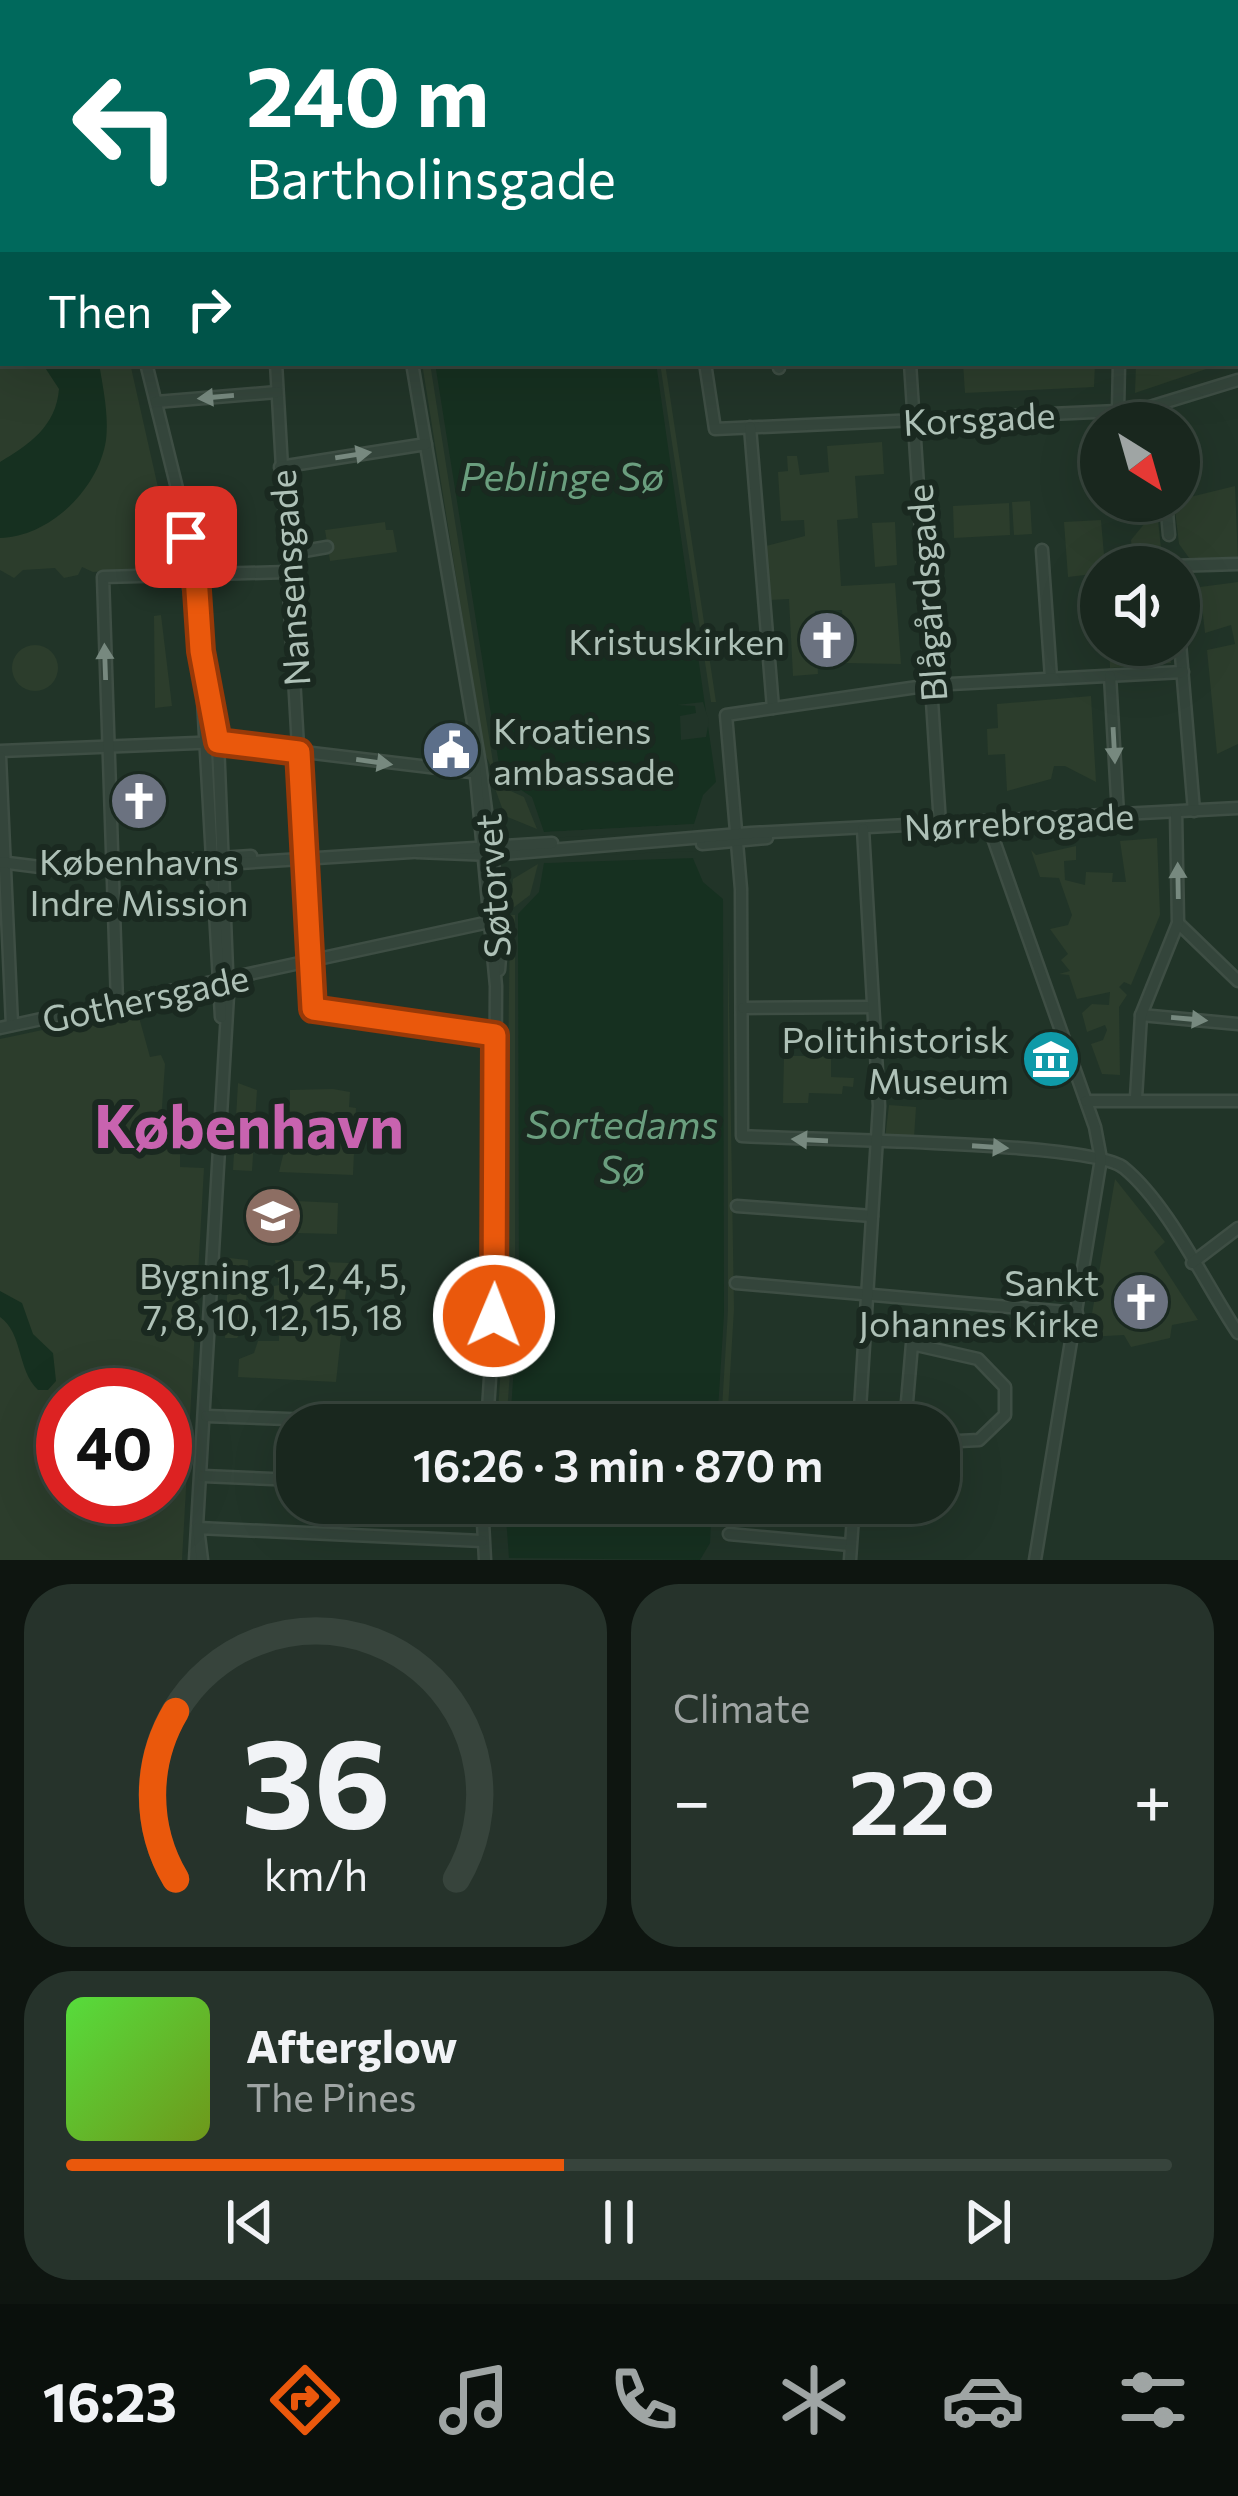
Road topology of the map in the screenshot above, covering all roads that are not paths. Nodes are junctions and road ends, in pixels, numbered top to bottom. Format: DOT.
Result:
graph roads {
  1 [pos="147,366"];
  2 [pos="275,366"];
  3 [pos="412,366"];
  4 [pos="706,366"];
  5 [pos="910,366"];
  6 [pos="1119,366"];
  7 [pos="1238,380"];
  8 [pos="277,392"];
  9 [pos="156,402"];
  10 [pos="1118,402"];
  11 [pos="1172,402"];
  12 [pos="1080,413"];
  13 [pos="914,420"];
  14 [pos="750,428"];
  15 [pos="425,444"];
  16 [pos="280,467"];
  17 [pos="1168,522"];
  18 [pos="1169,535"];
  19 [pos="327,547"];
  20 [pos="1042,550"];
  21 [pos="287,554"];
  22 [pos="1238,564"];
  23 [pos="1200,565"];
  24 [pos="287,572"];
  25 [pos="192,576"];
  26 [pos="1182,666"];
  27 [pos="1183,672"];
  28 [pos="1110,676"];
  29 [pos="1051,678"];
  30 [pos="931,686"];
  31 [pos="772,708"];
  32 [pos="212,742"];
  33 [pos="473,745"];
  34 [pos="108,747"];
  35 [pos="299,752"];
  36 [pos="0,754"];
  37 [pos="471,772"];
  38 [pos="1238,808"];
  39 [pos="1194,811"];
  40 [pos="1176,812"];
  41 [pos="1118,814"];
  42 [pos="987,821"];
  43 [pos="940,824"];
  44 [pos="862,829"];
  45 [pos="738,839"];
  46 [pos="485,850"];
  47 [pos="305,856"];
  48 [pos="215,860"];
  49 [pos="112,864"];
  50 [pos="4,868"];
  51 [pos="494,921"];
  52 [pos="1178,923"];
  53 [pos="311,961"];
  54 [pos="221,980"];
  55 [pos="1238,980"];
  56 [pos="117,1003"];
  57 [pos="872,1007"];
  58 [pos="743,1008"];
  59 [pos="1141,1015"];
  60 [pos="1238,1024"];
  61 [pos="6,1027"];
  62 [pos="495,1035"];
  63 [pos="1136,1098"];
  64 [pos="1086,1101"];
  65 [pos="1238,1101"];
  66 [pos="878,1143"];
  67 [pos="1101,1159"];
  68 [pos="737,1206"];
  69 [pos="872,1216"];
  70 [pos="1238,1228"];
  71 [pos="1192,1263"];
  72 [pos="736,1283"];
  73 [pos="869,1293"];
  74 [pos="1076,1313"];
  75 [pos="1234,1317"];
  76 [pos="1238,1334"];
  77 [pos="488,1404"];
  78 [pos="861,1404"];
  79 [pos="907,1404"];
  80 [pos="206,1416"];
  81 [pos="276,1419"];
  82 [pos="960,1441"];
  83 [pos="203,1476"];
  84 [pos="276,1479"];
  85 [pos="482,1524"];
  86 [pos="852,1524"];
  87 [pos="202,1528"];
  88 [pos="729,1534"];
  89 [pos="482,1541"];
  90 [pos="850,1545"];
  91 [pos="202,1560"];
  92 [pos="484,1560"];
  93 [pos="850,1560"];
  94 [pos="1035,1560"];
  1 -- 9 [label="street"];
  2 -- 8 [label="street, Nansensgade"];
  3 -- 15 [label="street"];
  4 -- 14 [label="street, Korsgade"];
  5 -- 13 [label="street, Blågårdsgade"];
  6 -- 10 [label="street"];
  7 -- 11 [label="street, Korsgade"];
  8 -- 9 [label="street, one-way"];
  8 -- 16 [label="street, Nansensgade"];
  9 -- 25 [label="street"];
  12 -- 13 [label="street, Korsgade"];
  13 -- 14 [label="street, Korsgade"];
  13 -- 30 [label="street, Blågårdsgade"];
  14 -- 31 [label="street"];
  16 -- 15 [label="street, one-way"];
  15 -- 33 [label="street"];
  16 -- 21 [label="street, Nansensgade"];
  17 -- 18 [label="street"];
  19 -- 21 [label="street"];
  20 -- 29 [label="street"];
  21 -- 24 [label="street, Nansensgade"];
  22 -- 23 [label="street"];
  24 -- 25 [label="street"];
  24 -- 35 [label="street, Nansensgade"];
  25 -- 32 [label="street"];
  34 -- 25 [label="street, one-way"];
  26 -- 27 [label="street"];
  27 -- 28 [label="street"];
  27 -- 39 [label="street"];
  28 -- 29 [label="street"];
  28 -- 41 [label="street, one-way"];
  29 -- 30 [label="street"];
  30 -- 31 [label="street"];
  30 -- 43 [label="street, Blågårdsgade"];
  31 -- 45 [label="street"];
  32 -- 34 [label="street"];
  32 -- 35 [label="street"];
  32 -- 48 [label="street"];
  33 -- 37 [label="street, Søtorvet"];
  33 -- 46 [label="street, Søtorvet"];
  34 -- 36 [label="street"];
  34 -- 49 [label="street"];
  35 -- 37 [label="street, one-way"];
  35 -- 47 [label="street, Nansensgade"];
  36 -- 50 [label="street"];
  37 -- 46 [label="street, Søtorvet"];
  38 -- 39 [label="street, Nørrebrogade"];
  39 -- 40 [label="street, Nørrebrogade"];
  40 -- 41 [label="street, Nørrebrogade"];
  52 -- 40 [label="street, one-way"];
  41 -- 42 [label="street, Nørrebrogade"];
  42 -- 43 [label="street, Nørrebrogade"];
  42 -- 64 [label="street"];
  43 -- 44 [label="street, Nørrebrogade"];
  44 -- 45 [label="street, Nørrebrogade"];
  44 -- 57 [label="street"];
  45 -- 46 [label="street, Nørrebrogade"];
  45 -- 58 [label="street"];
  46 -- 47 [label="street, Nørrebrogade"];
  46 -- 51 [label="street, Søtorvet"];
  47 -- 48 [label="street, Nørrebrogade"];
  47 -- 53 [label="street, Nansensgade"];
  48 -- 49 [label="street, Nørrebrogade"];
  48 -- 54 [label="street"];
  49 -- 50 [label="street, Nørrebrogade"];
  49 -- 56 [label="street"];
  50 -- 61 [label="street"];
  51 -- 53 [label="street, Gothersgade"];
  51 -- 62 [label="street, Søtorvet"];
  52 -- 55 [label="street"];
  52 -- 59 [label="street"];
  53 -- 54 [label="street, Gothersgade"];
  53 -- 62 [label="street, Nansensgade"];
  54 -- 56 [label="street, Gothersgade"];
  54 -- 80 [label="street"];
  56 -- 61 [label="street, Gothersgade"];
  57 -- 58 [label="street"];
  57 -- 66 [label="street"];
  66 -- 58 [label="street, one-way"];
  59 -- 60 [label="street, one-way"];
  59 -- 63 [label="street"];
  62 -- 77 [label="street, Søtorvet"];
  63 -- 64 [label="street"];
  63 -- 65 [label="street"];
  64 -- 67 [label="street"];
  66 -- 67 [label="street, one-way"];
  66 -- 69 [label="street"];
  67 -- 71 [label="street"];
  67 -- 74 [label="street"];
  68 -- 69 [label="street"];
  69 -- 73 [label="street"];
  70 -- 71 [label="street"];
  71 -- 75 [label="street"];
  72 -- 73 [label="street"];
  73 -- 74 [label="street"];
  73 -- 78 [label="street"];
  74 -- 94 [label="street"];
  75 -- 76 [label="street"];
  79 -- 82 [label="street"];
  80 -- 81 [label="street"];
  80 -- 83 [label="street"];
  83 -- 84 [label="street"];
  83 -- 87 [label="street"];
  85 -- 89 [label="street"];
  86 -- 90 [label="street"];
  87 -- 89 [label="street"];
  87 -- 91 [label="street"];
  88 -- 90 [label="street"];
  89 -- 92 [label="street"];
  90 -- 93 [label="street"];
}
